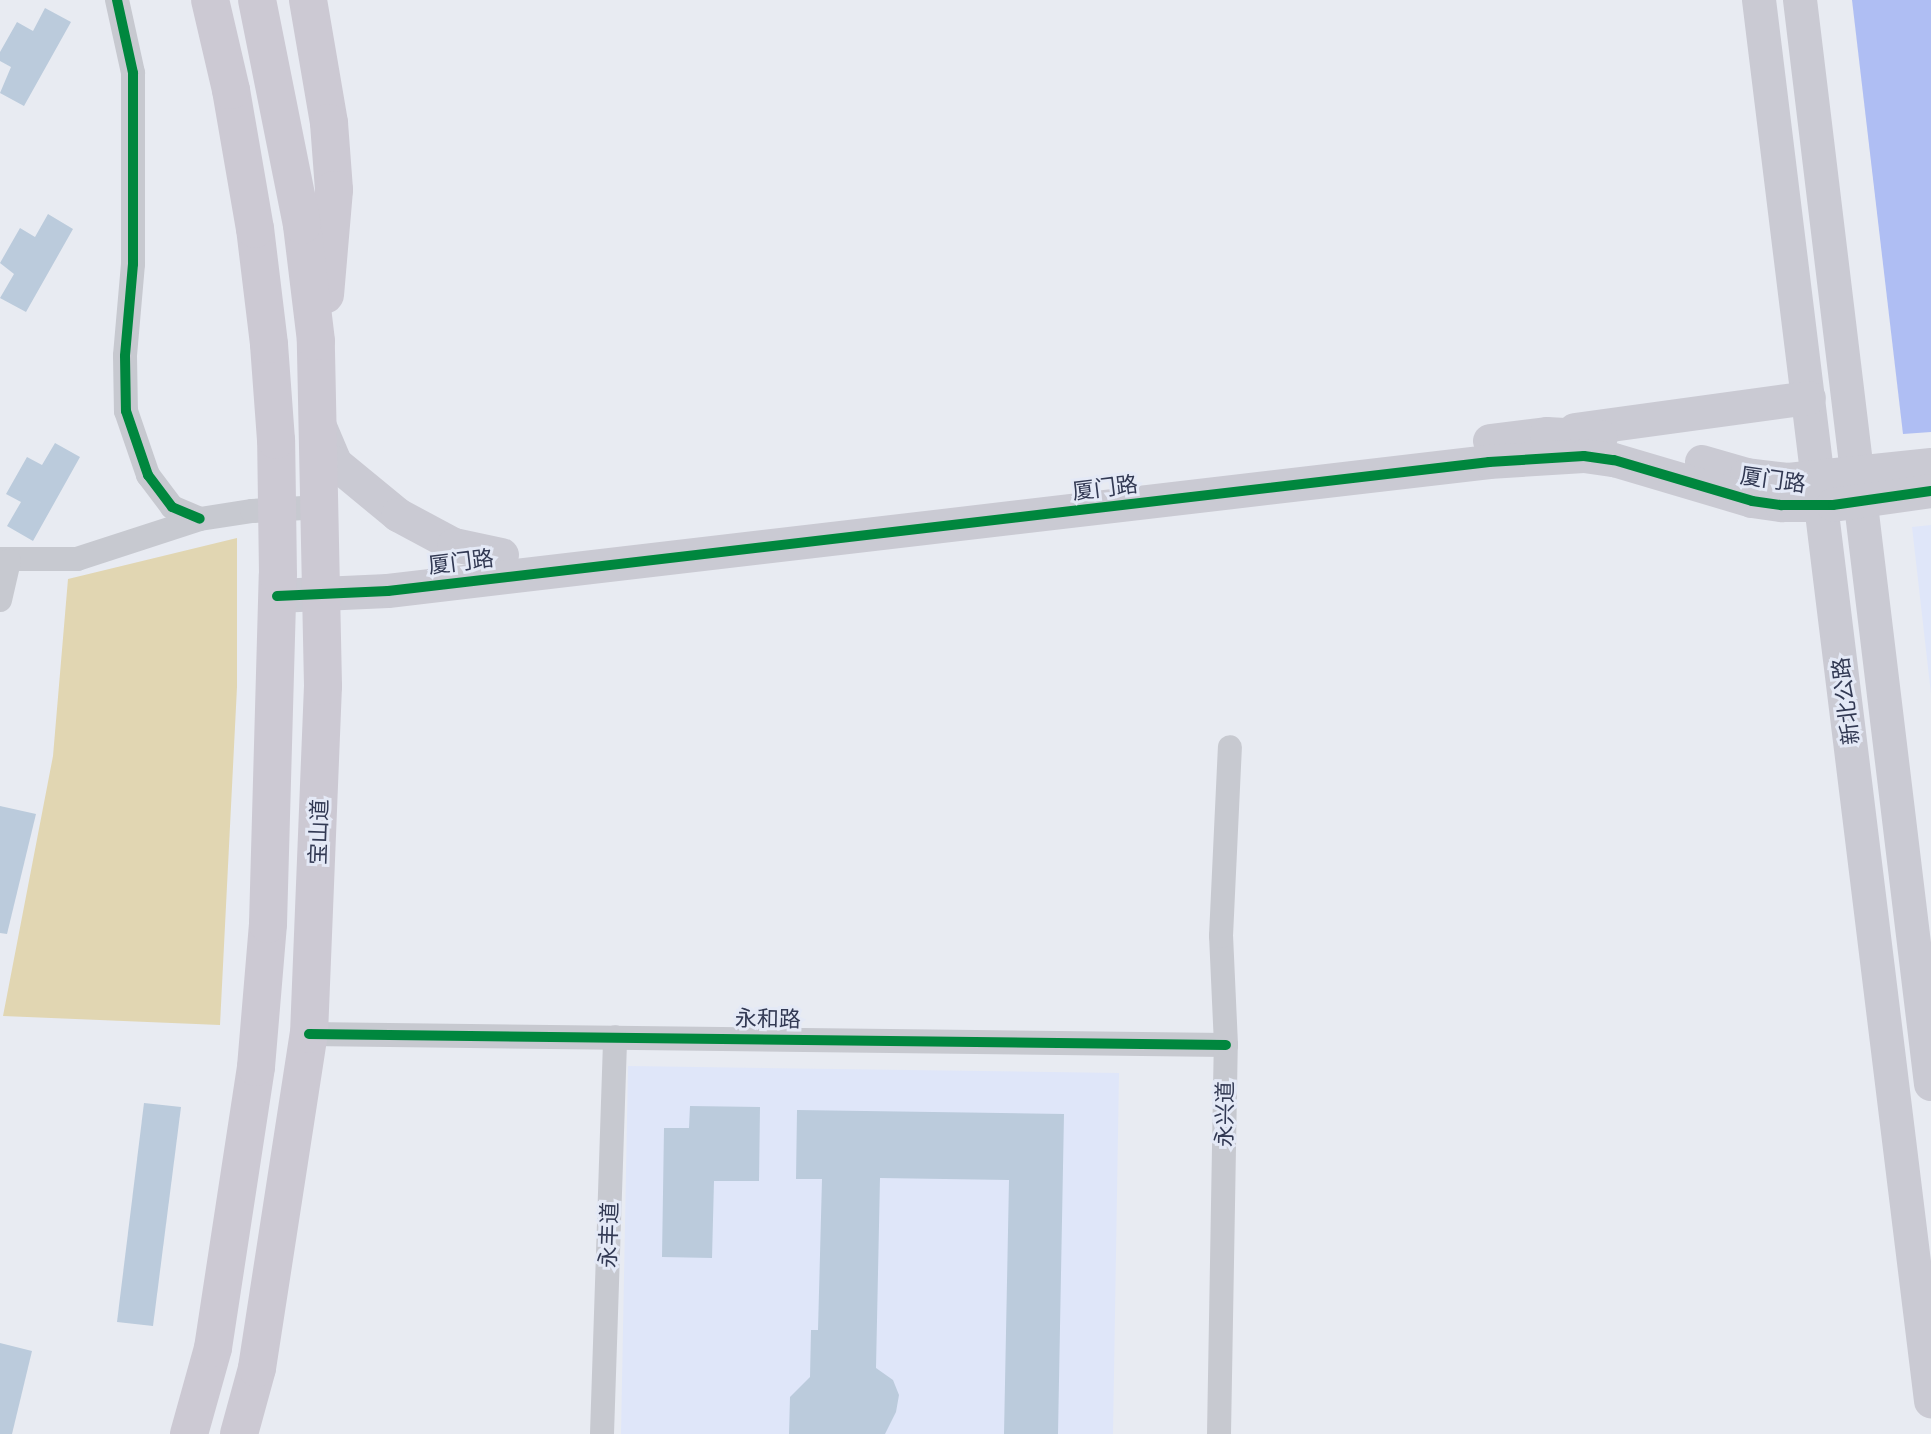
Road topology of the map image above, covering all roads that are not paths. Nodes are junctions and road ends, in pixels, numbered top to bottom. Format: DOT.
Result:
graph roads {
  1 [pos="117,0"];
  2 [pos="210,0"];
  3 [pos="257,0"];
  4 [pos="308,0"];
  5 [pos="1759,0"];
  6 [pos="1800,0"];
  7 [pos="316,341"];
  8 [pos="1809,398"];
  9 [pos="320,427"];
  10 [pos="1547,434"];
  11 [pos="1931,465"];
  12 [pos="1859,486"];
  13 [pos="1931,491"];
  14 [pos="1820,492"];
  15 [pos="321,507"];
  16 [pos="278,509"];
  17 [pos="200,519"];
  18 [pos="502,555"];
  19 [pos="4,560"];
  20 [pos="322,585"];
  21 [pos="278,586"];
  22 [pos="0,600"];
  23 [pos="1230,747"];
  24 [pos="1926,1001"];
  25 [pos="309,1034"];
  26 [pos="615,1037"];
  27 [pos="1226,1045"];
  28 [pos="1931,1084"];
  29 [pos="1931,1401"];
  30 [pos="189,1434"];
  31 [pos="239,1434"];
  32 [pos="602,1434"];
  33 [pos="1219,1434"];
  1 -- 17 [label="street"];
  2 -- 16 [label="main road"];
  3 -- 7 [label="main road, 宝山道"];
  4 -- 7 [label="main road"];
  5 -- 8 [label="street, 新北公路"];
  6 -- 12 [label="street, 新北公路"];
  7 -- 9 [label="main road, 宝山道"];
  8 -- 10 [label="street"];
  8 -- 14 [label="street, 新北公路"];
  9 -- 15 [label="main road, 宝山道"];
  9 -- 18 [label="street"];
  10 -- 14 [label="street, 厦门路"];
  10 -- 18 [label="street, 厦门路"];
  11 -- 12 [label="street, 厦门路"];
  12 -- 13 [label="street, 厦门路"];
  12 -- 14 [label="street, 厦门路"];
  12 -- 24 [label="street, 新北公路"];
  14 -- 20 [label="street, 厦门路"];
  14 -- 29 [label="street, 新北公路"];
  15 -- 16 [label="street"];
  15 -- 20 [label="main road, 宝山道"];
  16 -- 17 [label="street"];
  16 -- 21 [label="main road"];
  17 -- 19 [label="street"];
  18 -- 20 [label="street, 厦门路"];
  19 -- 22 [label="street"];
  20 -- 21 [label="street, 厦门路"];
  20 -- 25 [label="main road, 宝山道"];
  21 -- 30 [label="main road"];
  23 -- 27 [label="street, 永兴道"];
  24 -- 28 [label="street, 新北公路"];
  25 -- 26 [label="street, 永和路"];
  25 -- 31 [label="main road, 宝山道"];
  26 -- 27 [label="street, 永和路"];
  26 -- 32 [label="street, 永丰道"];
  27 -- 33 [label="street, 永兴道"];
}
